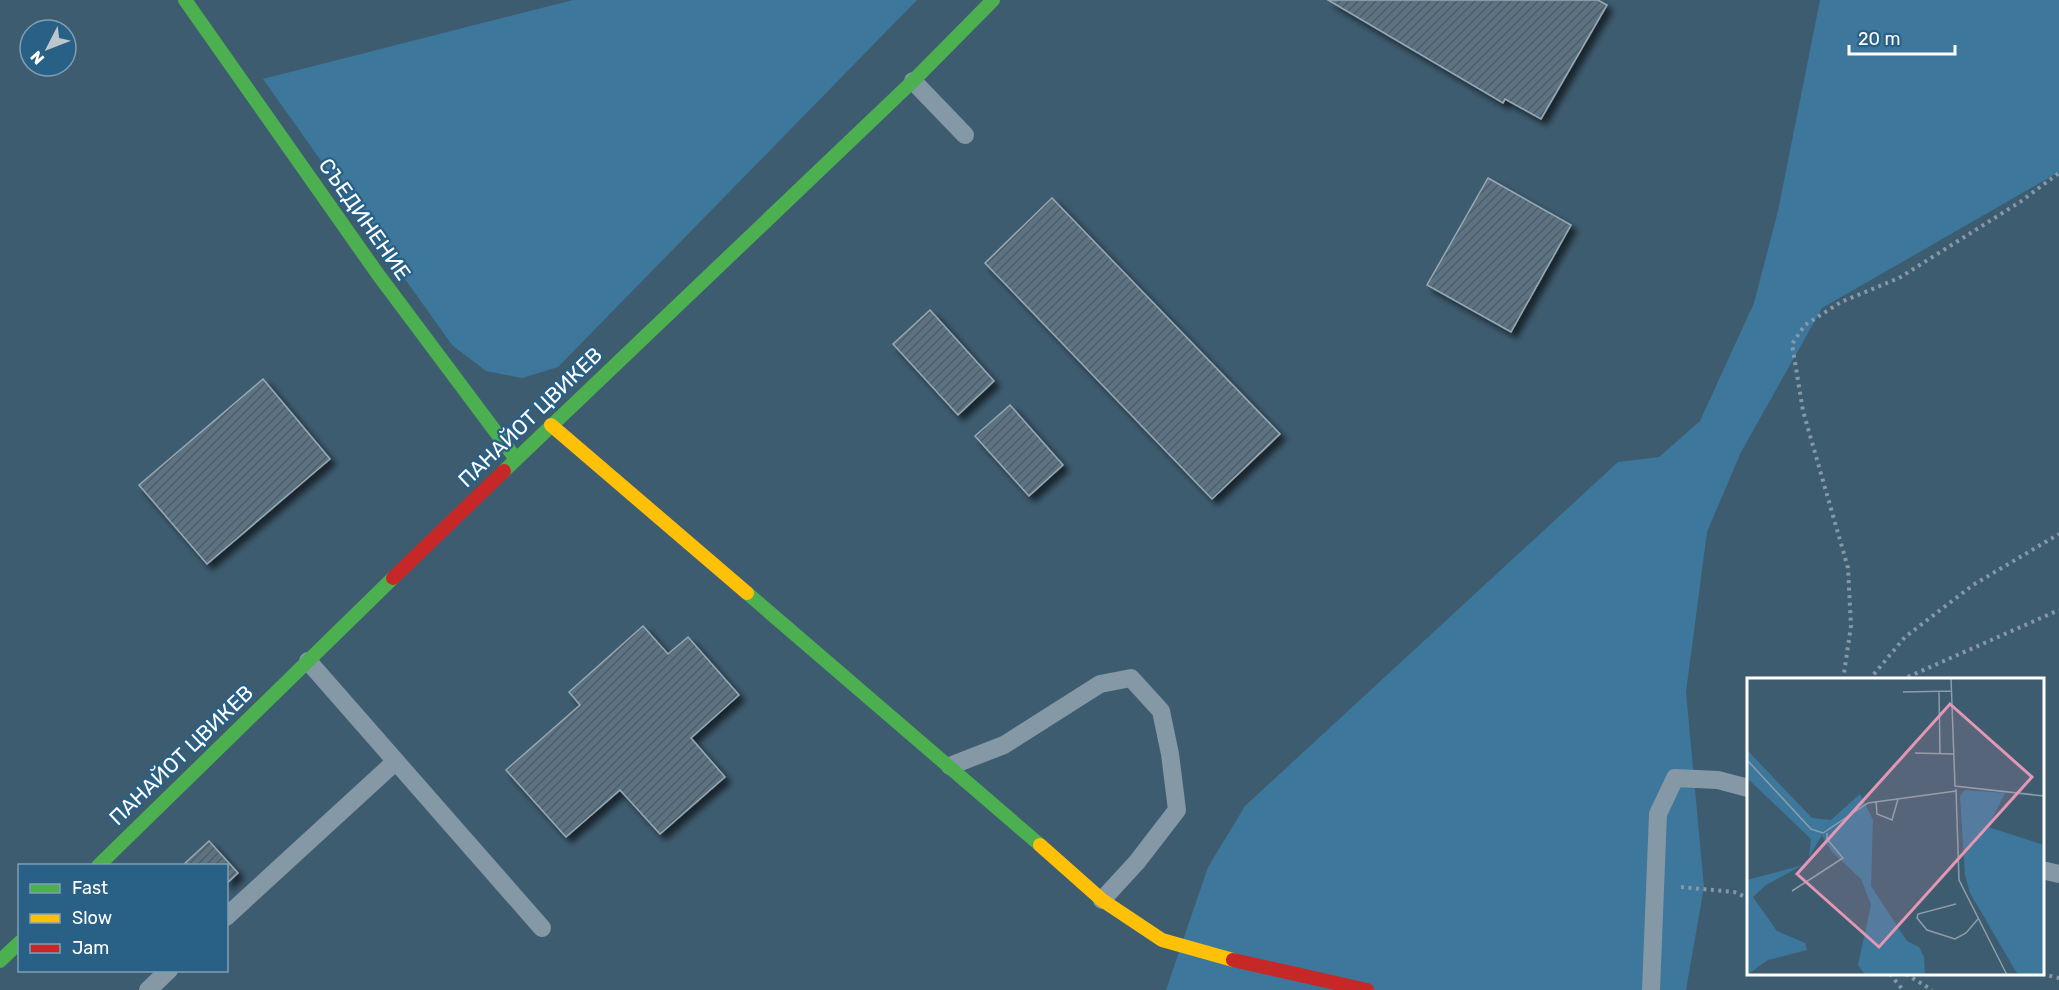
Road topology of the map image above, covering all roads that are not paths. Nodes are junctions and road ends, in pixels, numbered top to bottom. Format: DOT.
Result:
graph roads {
  1 [pos="185,0"];
  2 [pos="993,0"];
  3 [pos="913,81"];
  4 [pos="965,135"];
  5 [pos="551,425"];
  6 [pos="516,459"];
  7 [pos="308,661"];
  8 [pos="396,761"];
  9 [pos="950,766"];
  10 [pos="1747,787"];
  11 [pos="100,864"];
  12 [pos="2044,870"];
  13 [pos="2059,874"];
  14 [pos="1102,900"];
  15 [pos="228,915"];
  16 [pos="542,928"];
  17 [pos="18,944"];
  18 [pos="0,961"];
  19 [pos="167,972"];
  20 [pos="148,990"];
  21 [pos="1367,990"];
  22 [pos="1651,990"];
  1 -- 6 [label="street, СЪЕДИНЕНИЕ"];
  2 -- 3 [label="street, ПАНАЙОТ ЦВИКЕВ"];
  3 -- 4 [label="lane"];
  3 -- 5 [label="street, ПАНАЙОТ ЦВИКЕВ"];
  5 -- 6 [label="street, ПАНАЙОТ ЦВИКЕВ"];
  5 -- 9 [label="street"];
  6 -- 7 [label="street, ПАНАЙОТ ЦВИКЕВ"];
  7 -- 8 [label="lane"];
  7 -- 11 [label="street, ПАНАЙОТ ЦВИКЕВ"];
  8 -- 15 [label="lane"];
  8 -- 16 [label="lane"];
  9 -- 14 [label="street"];
  9 -- 14 [label="lane"];
  10 -- 22 [label="lane"];
  12 -- 13 [label="lane"];
  14 -- 21 [label="street"];
  17 -- 18 [label="street"];
  19 -- 20 [label="lane"];
}
